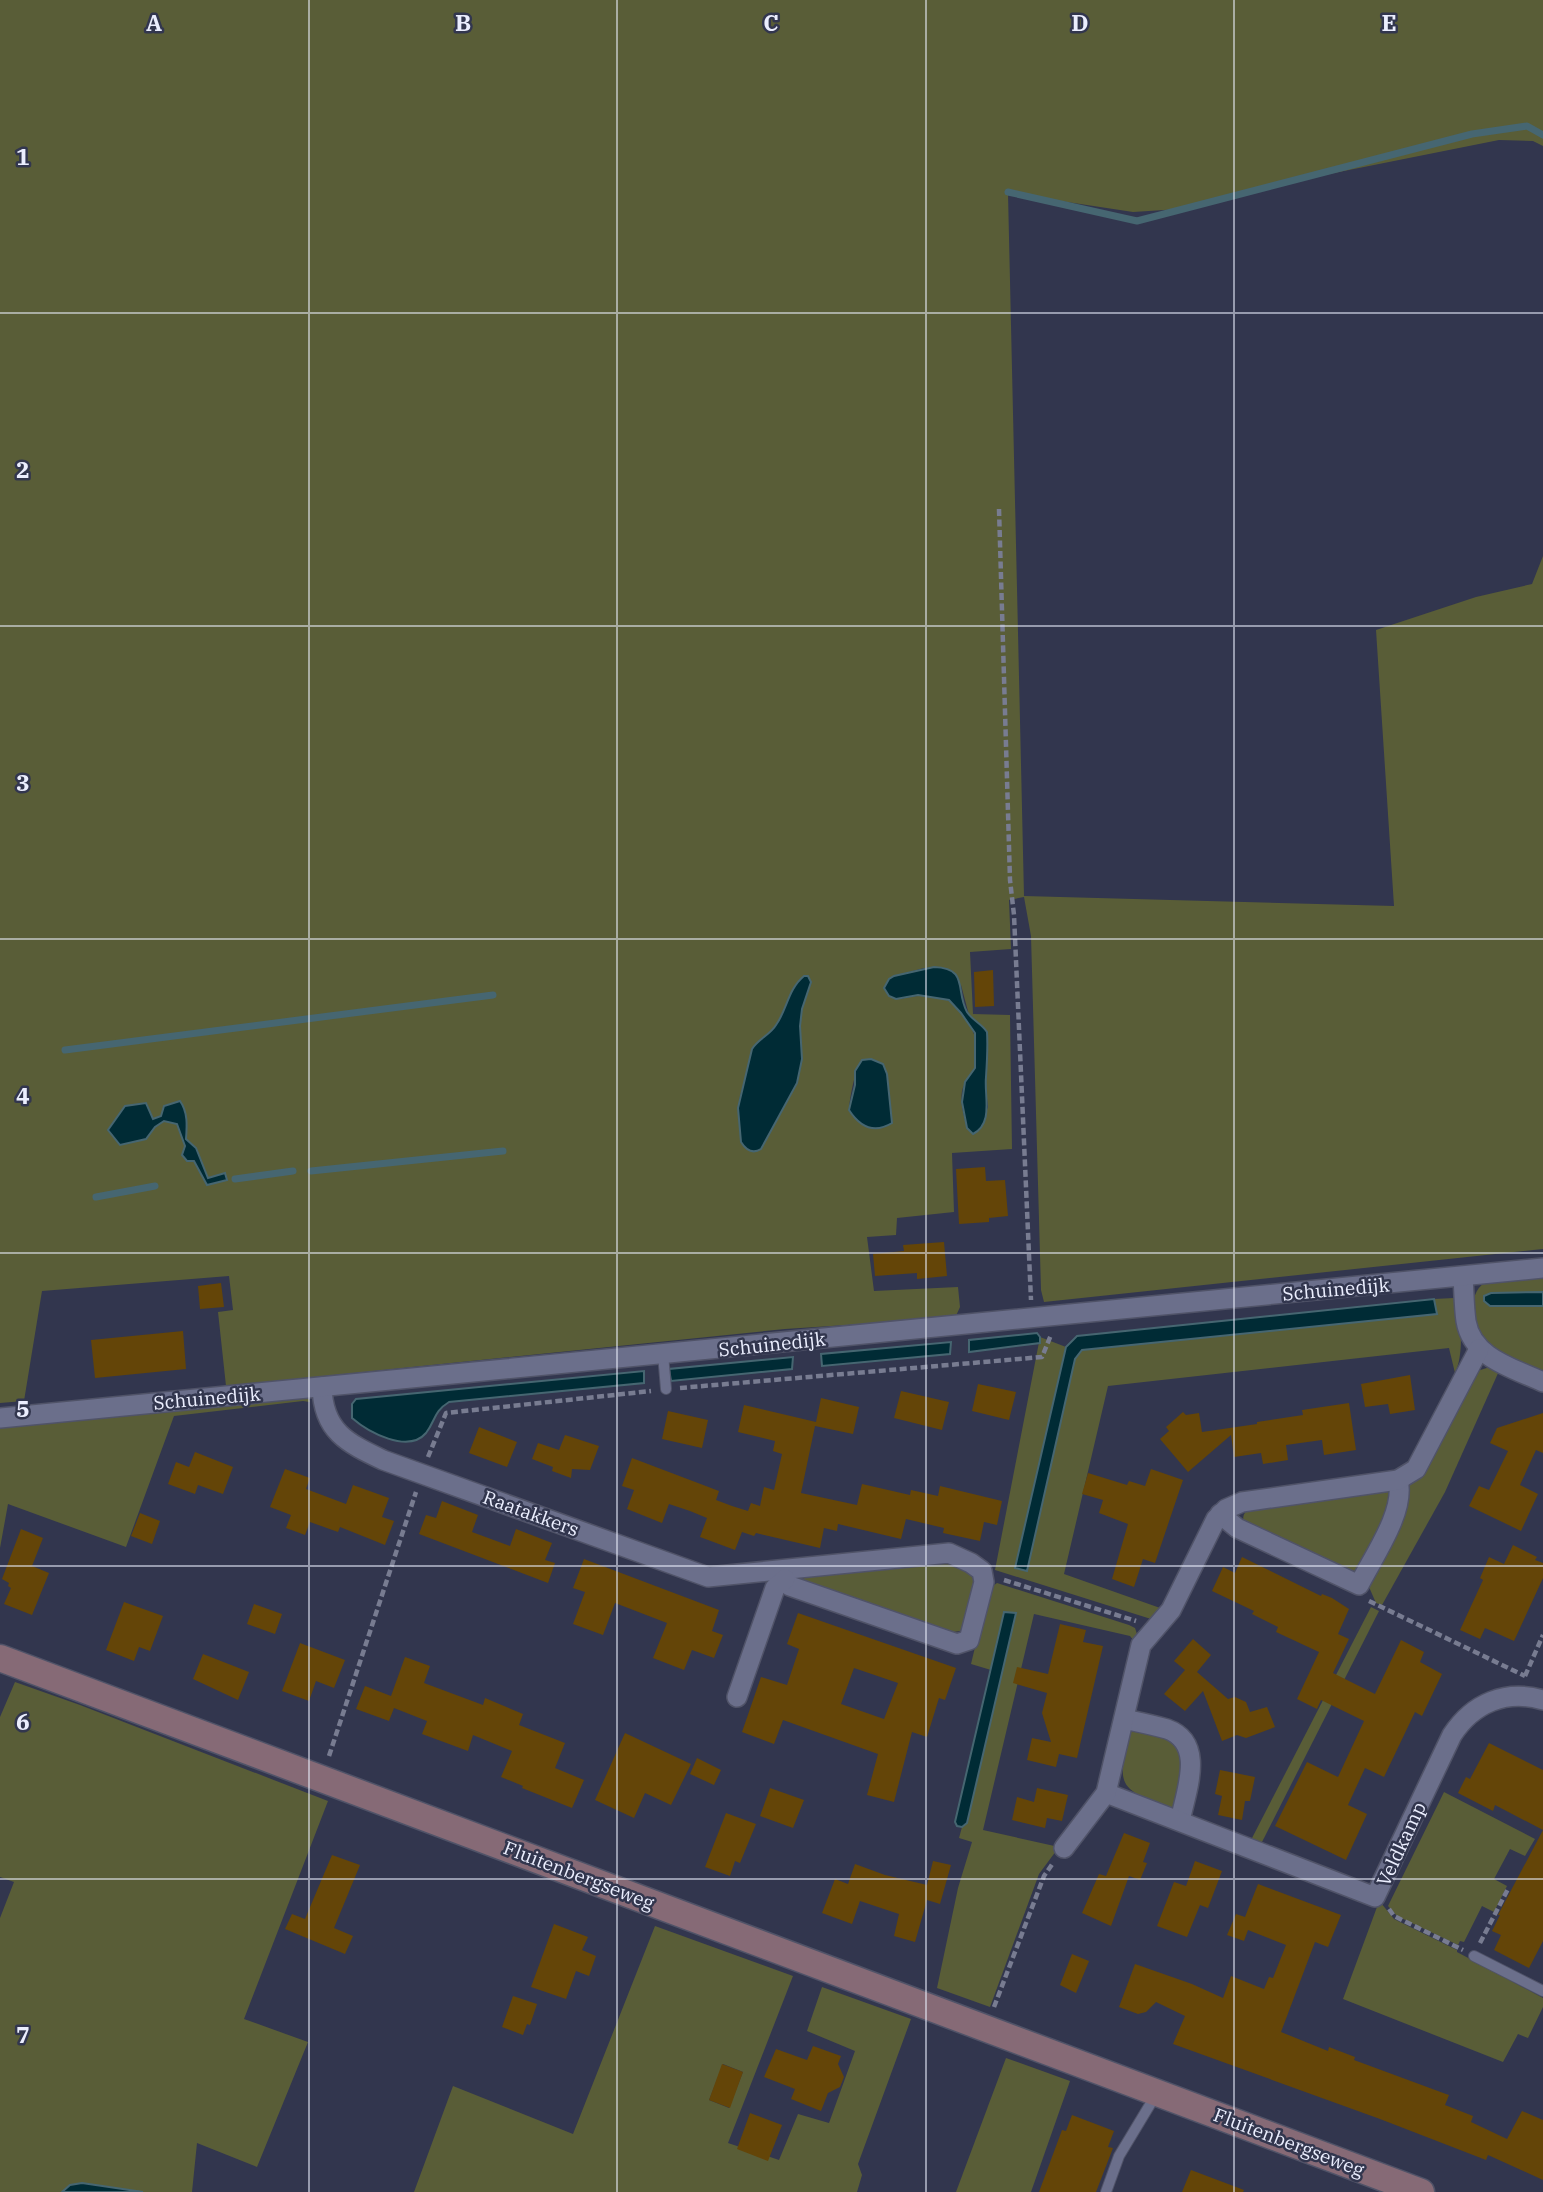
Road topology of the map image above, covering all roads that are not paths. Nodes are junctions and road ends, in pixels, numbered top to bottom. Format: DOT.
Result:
graph roads {
  1 [pos="1543,1268"];
  2 [pos="1463,1277"];
  3 [pos="1479,1349"];
  4 [pos="663,1354"];
  5 [pos="1543,1382"];
  6 [pos="322,1387"];
  7 [pos="666,1389"];
  8 [pos="0,1418"];
  9 [pos="1398,1480"];
  10 [pos="1220,1514"];
  11 [pos="782,1575"];
  12 [pos="0,1658"];
  13 [pos="737,1697"];
  14 [pos="1543,1700"];
  15 [pos="1124,1718"];
  16 [pos="1106,1793"];
  17 [pos="1180,1821"];
  18 [pos="1064,1848"];
  19 [pos="1474,1956"];
  20 [pos="1543,1991"];
  21 [pos="1157,2092"];
  22 [pos="1106,2192"];
  23 [pos="1421,2192"];
  1 -- 2 [label="street, Schuinedijk"];
  2 -- 3 [label="street"];
  2 -- 4 [label="street, Schuinedijk"];
  3 -- 5 [label="street"];
  3 -- 9 [label="street"];
  4 -- 6 [label="street, Schuinedijk"];
  4 -- 7 [label="lane"];
  6 -- 8 [label="street, Schuinedijk"];
  6 -- 11 [label="street, Raatakkers"];
  9 -- 10 [label="street"];
  9 -- 10 [label="street"];
  10 -- 15 [label="street"];
  11 -- 11 [label="street, Raatakkers"];
  11 -- 13 [label="street"];
  12 -- 21 [label="street, Fluitenbergseweg"];
  14 -- 17 [label="street, Veldkamp"];
  15 -- 16 [label="street"];
  15 -- 17 [label="street"];
  16 -- 17 [label="street, Veldkamp"];
  16 -- 18 [label="street"];
  19 -- 20 [label="lane"];
  21 -- 22 [label="lane"];
  21 -- 23 [label="street, Fluitenbergseweg"];
}
